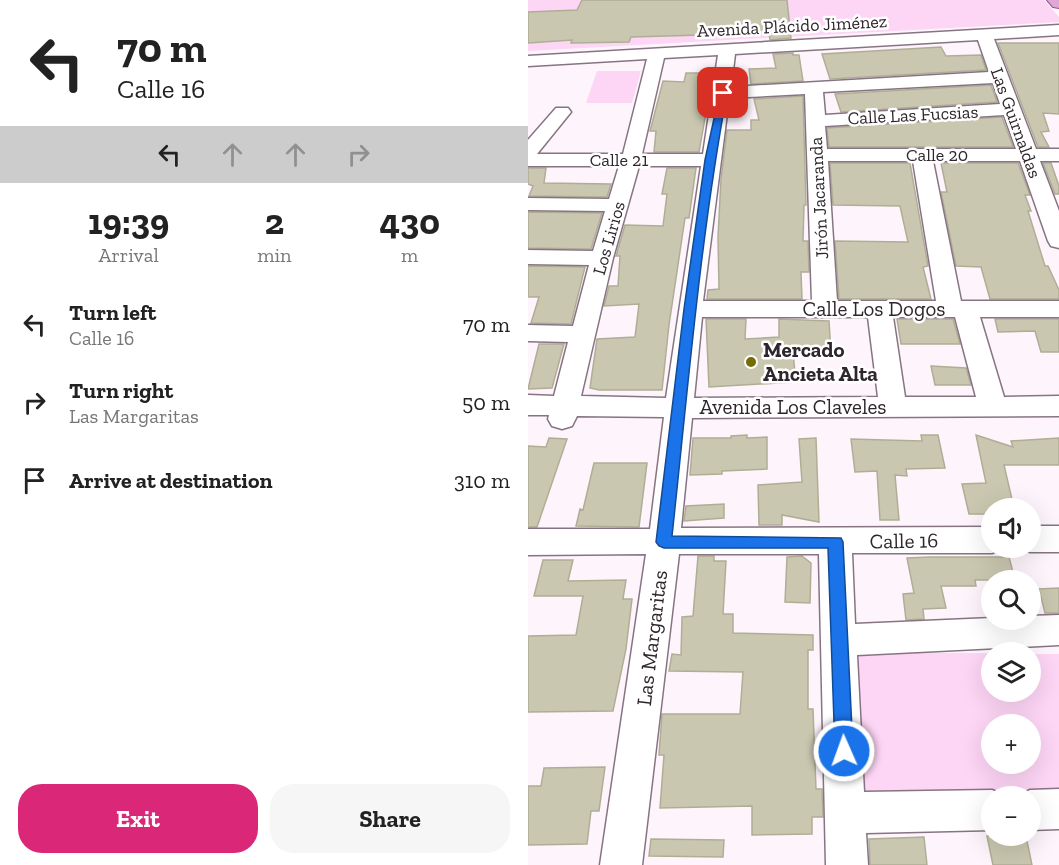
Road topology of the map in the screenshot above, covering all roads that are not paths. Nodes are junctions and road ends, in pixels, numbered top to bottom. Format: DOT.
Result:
graph roads {
  1 [pos="1059,30"];
  2 [pos="1059,36"];
  3 [pos="986,39"];
  4 [pos="727,53"];
  5 [pos="656,57"];
  6 [pos="528,61"];
  7 [pos="528,66"];
  8 [pos="999,77"];
  9 [pos="814,87"];
  10 [pos="723,93"];
  11 [pos="1011,109"];
  12 [pos="562,112"];
  13 [pos="816,121"];
  14 [pos="528,152"];
  15 [pos="816,155"];
  16 [pos="922,155"];
  17 [pos="1028,155"];
  18 [pos="1059,155"];
  19 [pos="528,160"];
  20 [pos="632,160"];
  21 [pos="710,160"];
  22 [pos="528,204"];
  23 [pos="618,205"];
  24 [pos="1059,241"];
  25 [pos="528,257"];
  26 [pos="602,258"];
  27 [pos="690,309"];
  28 [pos="825,309"];
  29 [pos="879,309"];
  30 [pos="957,309"];
  31 [pos="1059,309"];
  32 [pos="528,333"];
  33 [pos="584,334"];
  34 [pos="528,405"];
  35 [pos="993,406"];
  36 [pos="1059,406"];
  37 [pos="893,407"];
  38 [pos="563,412"];
  39 [pos="679,413"];
  40 [pos="528,418"];
  41 [pos="1059,418"];
  42 [pos="1041,539"];
  43 [pos="1059,539"];
  44 [pos="981,540"];
  45 [pos="664,542"];
  46 [pos="835,542"];
  47 [pos="528,543"];
  48 [pos="1059,630"];
  49 [pos="839,640"];
  50 [pos="981,810"];
  51 [pos="846,813"];
  52 [pos="621,865"];
  53 [pos="847,865"];
  1 -- 6 [label="street, Avenida Plácido Jiménez"];
  2 -- 3 [label="street, Avenida Plácido Jiménez"];
  3 -- 4 [label="street, Avenida Plácido Jiménez"];
  3 -- 8 [label="street, Las Guirnaldas"];
  4 -- 5 [label="street, Avenida Plácido Jiménez"];
  4 -- 10 [label="street, Las Margaritas"];
  5 -- 7 [label="street, Avenida Plácido Jiménez"];
  5 -- 20 [label="street, Los Lirios"];
  8 -- 9 [label="street"];
  8 -- 11 [label="street, Las Guirnaldas"];
  9 -- 10 [label="street"];
  9 -- 13 [label="street, Jirón Jacaranda"];
  10 -- 21 [label="street, Las Margaritas"];
  11 -- 13 [label="street, Calle Las Fucsias"];
  11 -- 17 [label="street, Las Guirnaldas"];
  12 -- 14 [label="street"];
  13 -- 15 [label="street, Jirón Jacaranda"];
  15 -- 16 [label="street, Calle 20"];
  15 -- 28 [label="street, Jirón Jacaranda"];
  16 -- 17 [label="street, Calle 20"];
  16 -- 30 [label="street"];
  17 -- 18 [label="street, Calle 20"];
  17 -- 24 [label="street, Las Guirnaldas"];
  19 -- 20 [label="street, Calle 21"];
  20 -- 21 [label="street, Calle 21"];
  20 -- 23 [label="street, Los Lirios"];
  21 -- 27 [label="street, Las Margaritas"];
  22 -- 23 [label="street"];
  23 -- 26 [label="street, Los Lirios"];
  25 -- 26 [label="street"];
  26 -- 33 [label="street, Los Lirios"];
  27 -- 28 [label="street, Calle Los Dogos"];
  27 -- 39 [label="street, Las Margaritas"];
  28 -- 29 [label="street, Calle Los Dogos"];
  29 -- 30 [label="street, Calle Los Dogos"];
  29 -- 37 [label="street"];
  30 -- 31 [label="street, Calle Los Dogos"];
  30 -- 35 [label="street"];
  32 -- 33 [label="street"];
  33 -- 38 [label="street, Los Lirios"];
  34 -- 38 [label="street, Avenida Los Claveles"];
  35 -- 36 [label="street, Avenida Los Claveles"];
  35 -- 37 [label="street, Avenida Los Claveles"];
  37 -- 39 [label="street, Avenida Los Claveles"];
  38 -- 39 [label="street, Avenida Los Claveles"];
  38 -- 40 [label="street, Avenida Los Claveles"];
  39 -- 41 [label="street, Avenida Los Claveles"];
  39 -- 45 [label="street, Las Margaritas"];
  42 -- 43 [label="street"];
  44 -- 46 [label="street, Calle 16"];
  45 -- 46 [label="street, Calle 16"];
  45 -- 47 [label="street, Calle 16"];
  45 -- 52 [label="street, Las Margaritas"];
  46 -- 49 [label="street"];
  48 -- 49 [label="street"];
  49 -- 51 [label="street"];
  50 -- 51 [label="street"];
  51 -- 53 [label="street"];
}
